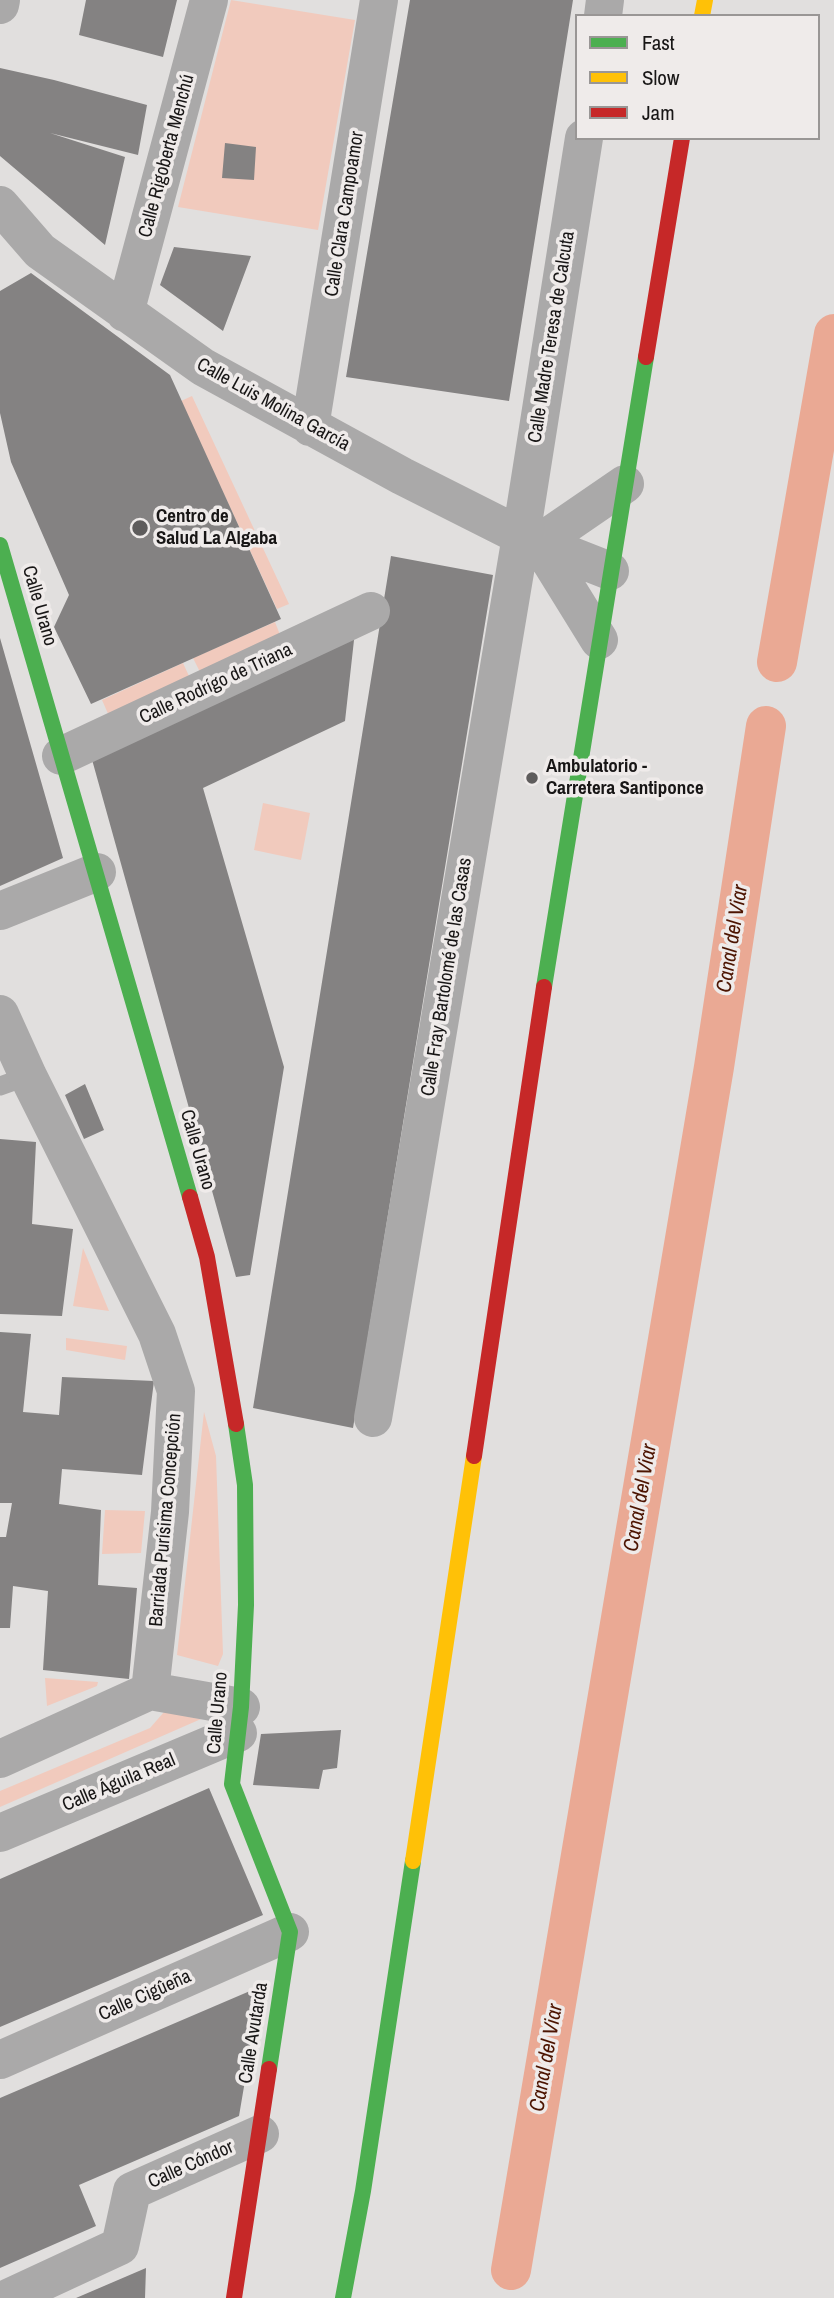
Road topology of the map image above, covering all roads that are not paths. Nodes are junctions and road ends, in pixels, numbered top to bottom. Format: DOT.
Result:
graph roads {
  1 [pos="209,0"];
  2 [pos="379,0"];
  3 [pos="584,140"];
  4 [pos="682,140"];
  5 [pos="0,205"];
  6 [pos="0,239"];
  7 [pos="40,251"];
  8 [pos="125,313"];
  9 [pos="310,427"];
  10 [pos="625,484"];
  11 [pos="530,539"];
  12 [pos="0,545"];
  13 [pos="610,571"];
  14 [pos="371,611"];
  15 [pos="599,640"];
  16 [pos="61,756"];
  17 [pos="97,872"];
  18 [pos="0,911"];
  19 [pos="0,1014"];
  20 [pos="14,1081"];
  21 [pos="373,1418"];
  22 [pos="150,1691"];
  23 [pos="240,1720"];
  24 [pos="0,1759"];
  25 [pos="232,1784"];
  26 [pos="0,1833"];
  27 [pos="290,1932"];
  28 [pos="0,2060"];
  29 [pos="260,2134"];
  30 [pos="8,2298"];
  31 [pos="234,2298"];
  32 [pos="343,2298"];
  1 -- 8 [label="street, Calle Rigoberta Menchú"];
  2 -- 9 [label="street, Calle Clara Campoamor"];
  3 -- 11 [label="street, Calle Madre Teresa de Calcuta"];
  4 -- 10 [label="main road"];
  5 -- 7 [label="street, Calle Luis Molina García"];
  6 -- 7 [label="street, Calle Luis Molina García"];
  7 -- 8 [label="street, Calle Luis Molina García"];
  8 -- 9 [label="street, Calle Luis Molina García"];
  9 -- 11 [label="street, Calle Luis Molina García"];
  10 -- 11 [label="street"];
  10 -- 13 [label="main road"];
  11 -- 13 [label="street, Calle Luis Molina García"];
  11 -- 15 [label="street"];
  11 -- 21 [label="street, Calle Fray Bartolomé de las Casas"];
  12 -- 16 [label="main road, Calle Urano"];
  13 -- 15 [label="main road"];
  14 -- 16 [label="street, Calle Rodrígo de Triana"];
  15 -- 32 [label="main road"];
  16 -- 17 [label="main road, Calle Urano"];
  17 -- 18 [label="street"];
  17 -- 23 [label="main road, Calle Urano"];
  19 -- 20 [label="street, Barriada Purísima Concepción"];
  20 -- 22 [label="street, Barriada Purísima Concepción"];
  22 -- 23 [label="street"];
  22 -- 24 [label="street"];
  23 -- 25 [label="main road, Calle Urano"];
  23 -- 26 [label="street, Calle Águila Real"];
  25 -- 27 [label="main road, Calle Avutarda"];
  27 -- 28 [label="street, Calle Cigûeña"];
  27 -- 29 [label="main road, Calle Avutarda"];
  29 -- 30 [label="street, Calle Cóndor"];
  29 -- 31 [label="main road, Calle Avutarda"];
}
